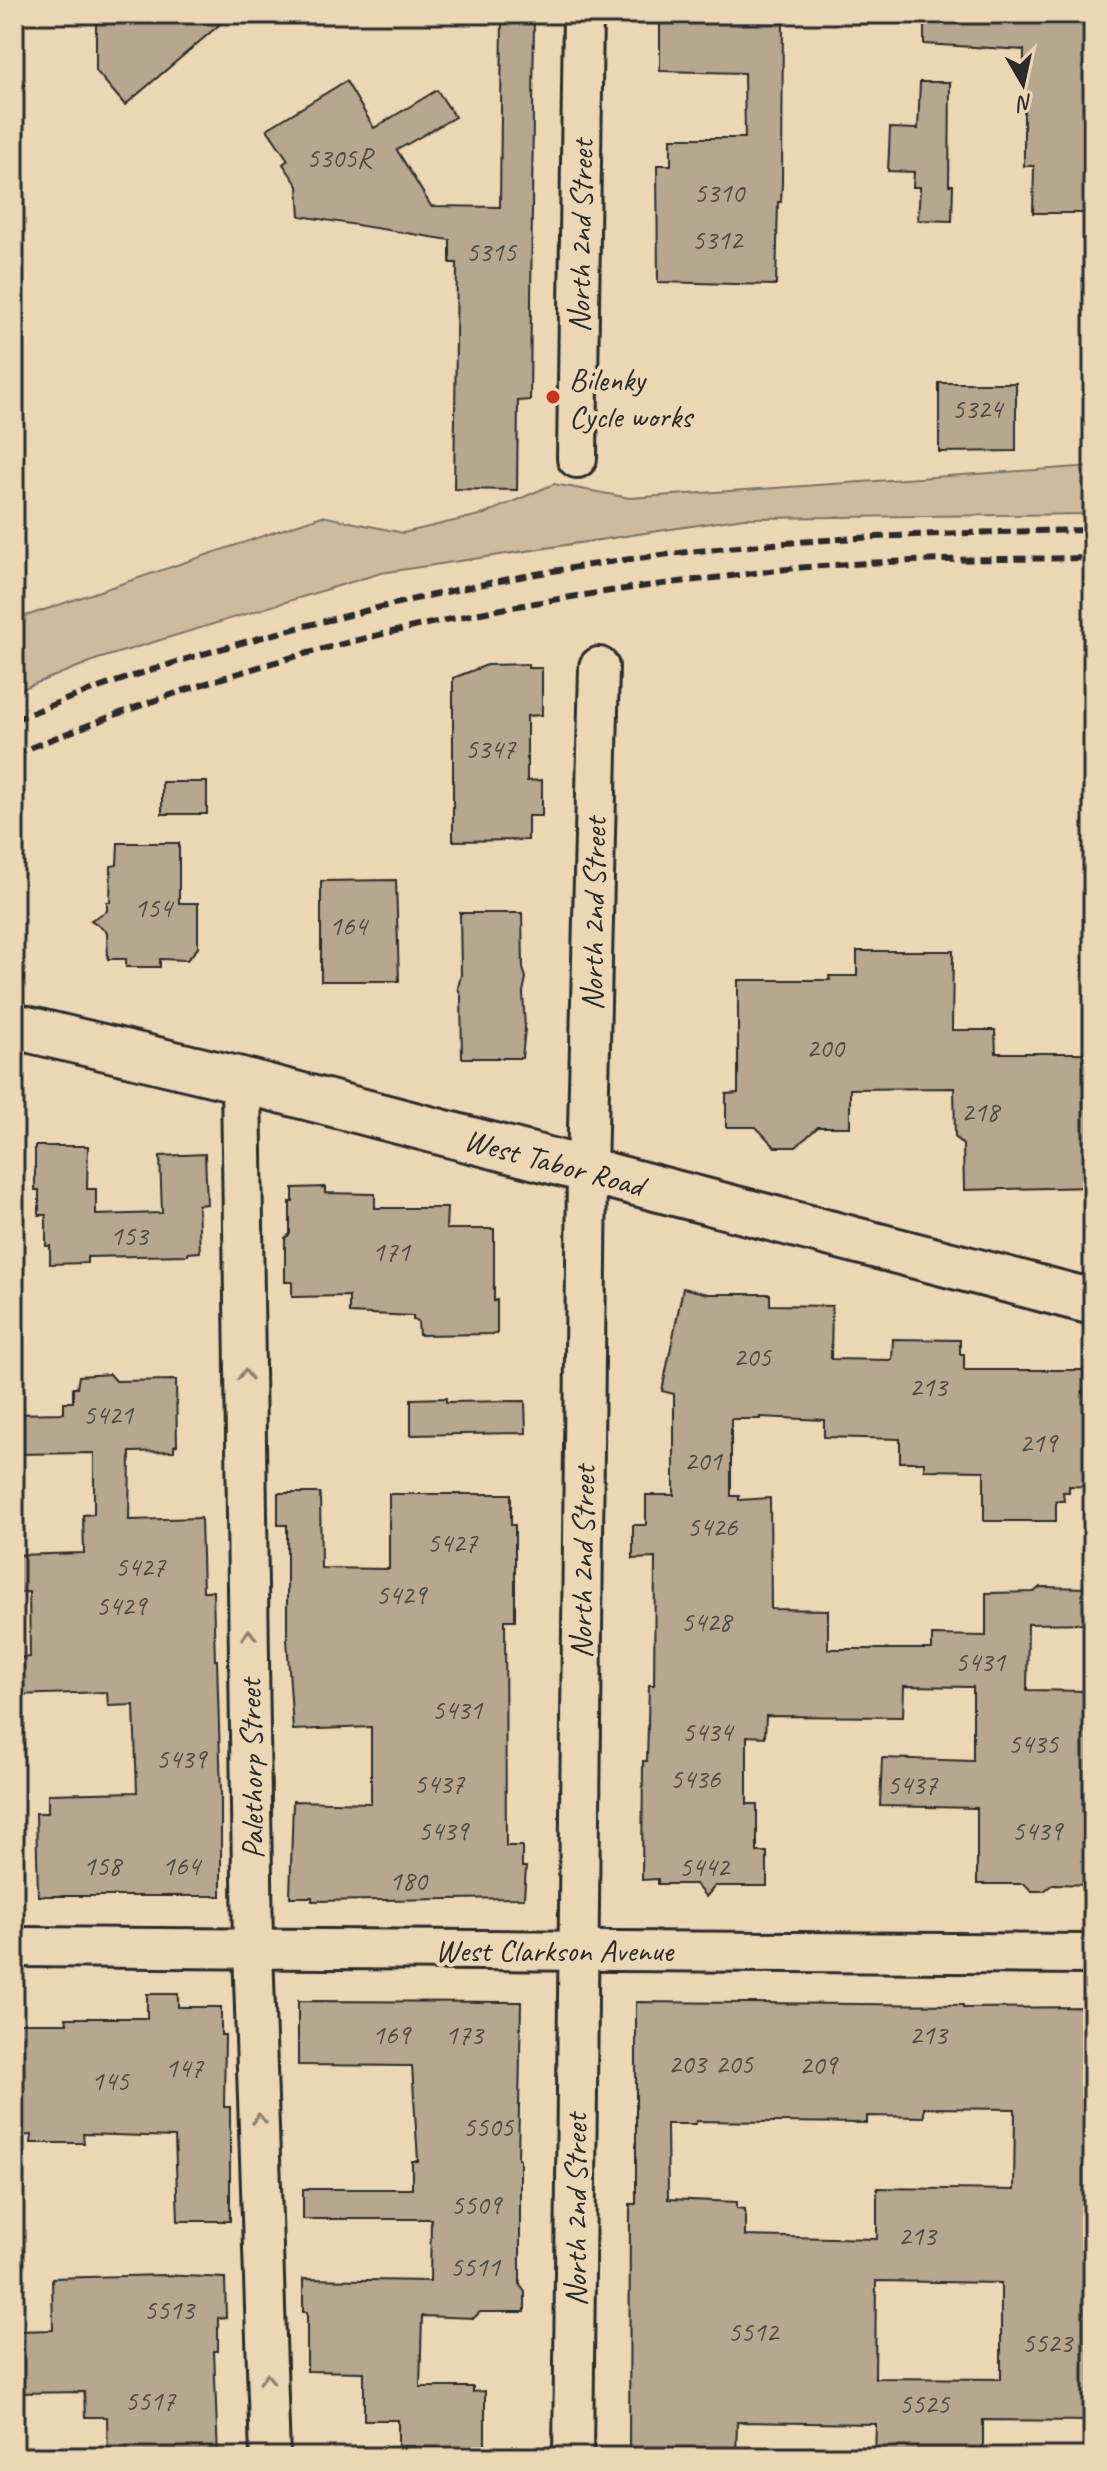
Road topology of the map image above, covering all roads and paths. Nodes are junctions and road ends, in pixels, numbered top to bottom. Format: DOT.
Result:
graph roads {
  1 [pos="583,14"];
  2 [pos="577,458"];
  3 [pos="599,667"];
  4 [pos="14,1026"];
  5 [pos="241,1080"];
  6 [pos="587,1171"];
  7 [pos="1093,1302"];
  8 [pos="14,1947"];
  9 [pos="253,1949"];
  10 [pos="577,1950"];
  11 [pos="1093,1954"];
  12 [pos="270,2457"];
  13 [pos="573,2457"];
  1 -- 2 [label="street, North 2nd Street"];
  3 -- 6 [label="street, North 2nd Street"];
  4 -- 5 [label="street, West Tabor Road"];
  5 -- 6 [label="street, West Tabor Road"];
  9 -- 5 [label="street, Palethorp Street, one-way"];
  6 -- 7 [label="street, West Tabor Road"];
  6 -- 10 [label="street, North 2nd Street"];
  8 -- 9 [label="street, West Clarkson Avenue"];
  9 -- 10 [label="street, West Clarkson Avenue"];
  12 -- 9 [label="street, Palethorp Street, one-way"];
  10 -- 11 [label="street, West Clarkson Avenue"];
  10 -- 13 [label="street, North 2nd Street"];
}
